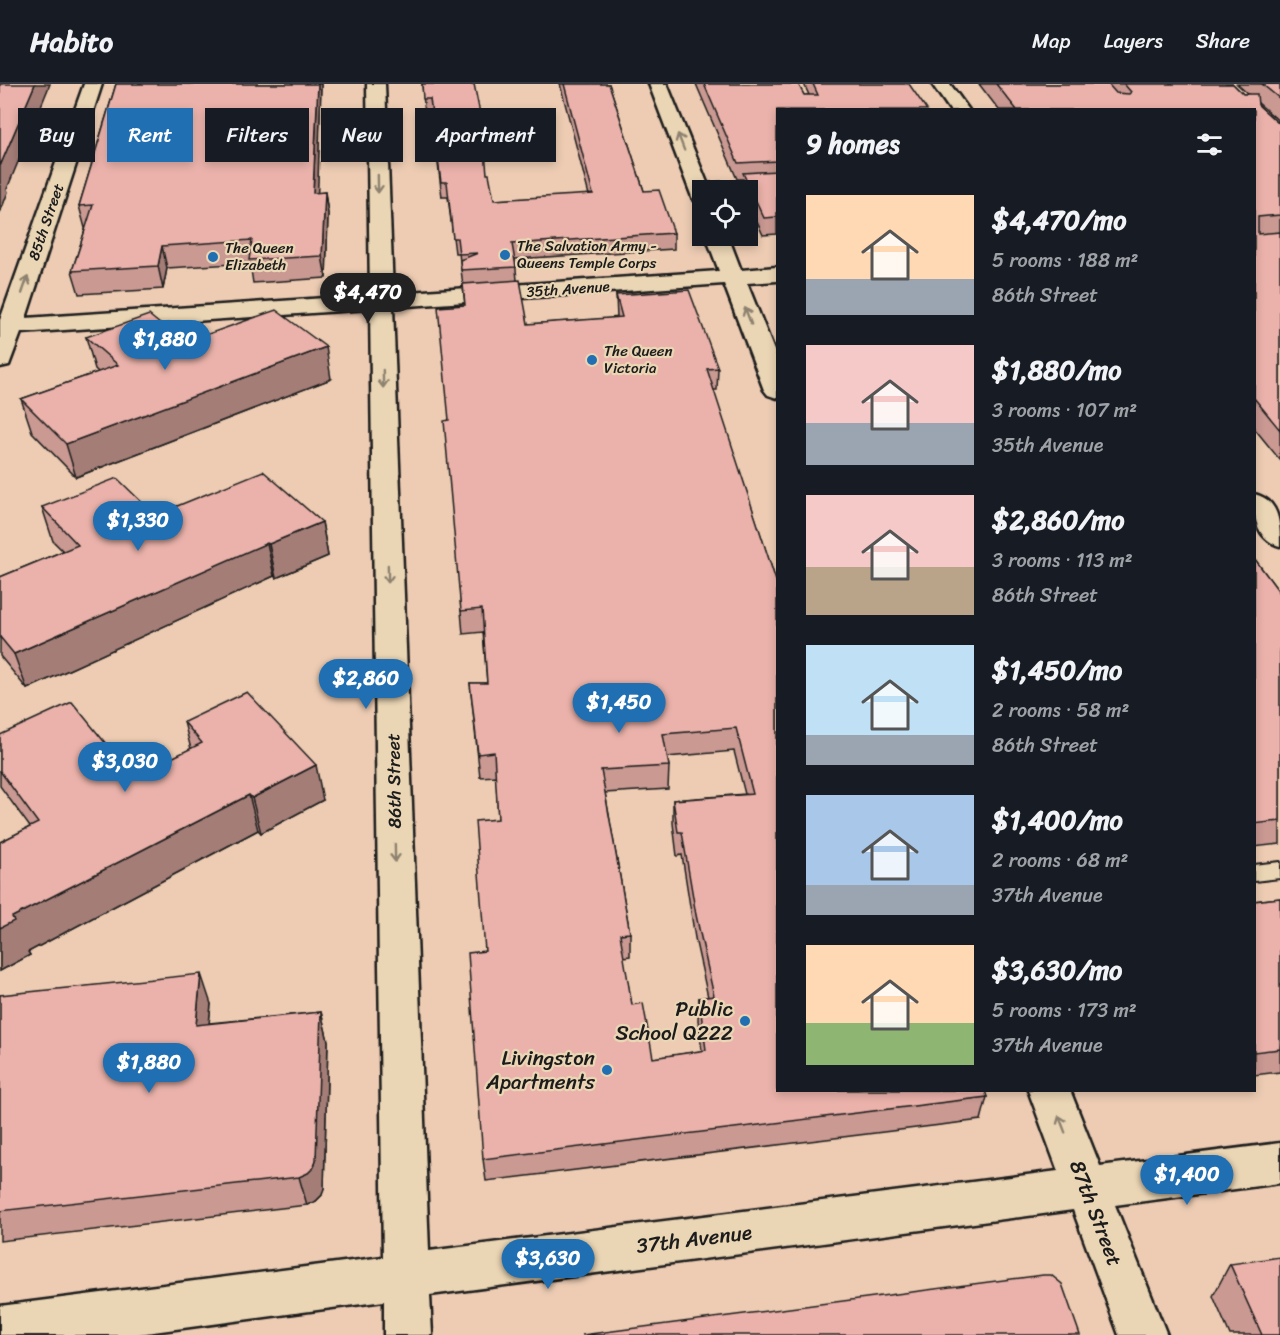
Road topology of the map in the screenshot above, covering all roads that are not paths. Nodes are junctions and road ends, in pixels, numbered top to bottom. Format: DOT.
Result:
graph roads {
  1 [pos="93,84"];
  2 [pos="376,84"];
  3 [pos="658,84"];
  4 [pos="941,84"];
  5 [pos="959,108"];
  6 [pos="695,180"];
  7 [pos="776,182"];
  8 [pos="758,184"];
  9 [pos="721,246"];
  10 [pos="776,274"];
  11 [pos="733,277"];
  12 [pos="381,302"];
  13 [pos="6,327"];
  14 [pos="0,360"];
  15 [pos="776,387"];
  16 [pos="1256,505"];
  17 [pos="1280,537"];
  18 [pos="1280,870"];
  19 [pos="1256,873"];
  20 [pos="1050,1092"];
  21 [pos="1280,1163"];
  22 [pos="1087,1188"];
  23 [pos="406,1276"];
  24 [pos="0,1329"];
  25 [pos="408,1335"];
  26 [pos="1143,1335"];
  13 -- 1 [label="street, 85th Street, one-way"];
  2 -- 12 [label="street, 86th Street, one-way"];
  6 -- 3 [label="street, one-way"];
  4 -- 5 [label="street"];
  7 -- 8 [label="lane"];
  9 -- 11 [label="street"];
  10 -- 11 [label="street, 35th Avenue"];
  11 -- 12 [label="street, 35th Avenue"];
  15 -- 11 [label="street, one-way"];
  12 -- 13 [label="street, 35th Avenue"];
  12 -- 23 [label="street, 86th Street, one-way"];
  13 -- 14 [label="street, 85th Street"];
  16 -- 17 [label="street"];
  18 -- 19 [label="lane"];
  22 -- 20 [label="street, 87th Street, one-way"];
  21 -- 22 [label="street, 37th Avenue"];
  22 -- 23 [label="street, 37th Avenue"];
  22 -- 26 [label="street, 87th Street"];
  23 -- 24 [label="street, 37th Avenue"];
  23 -- 25 [label="street, 86th Street"];
}
